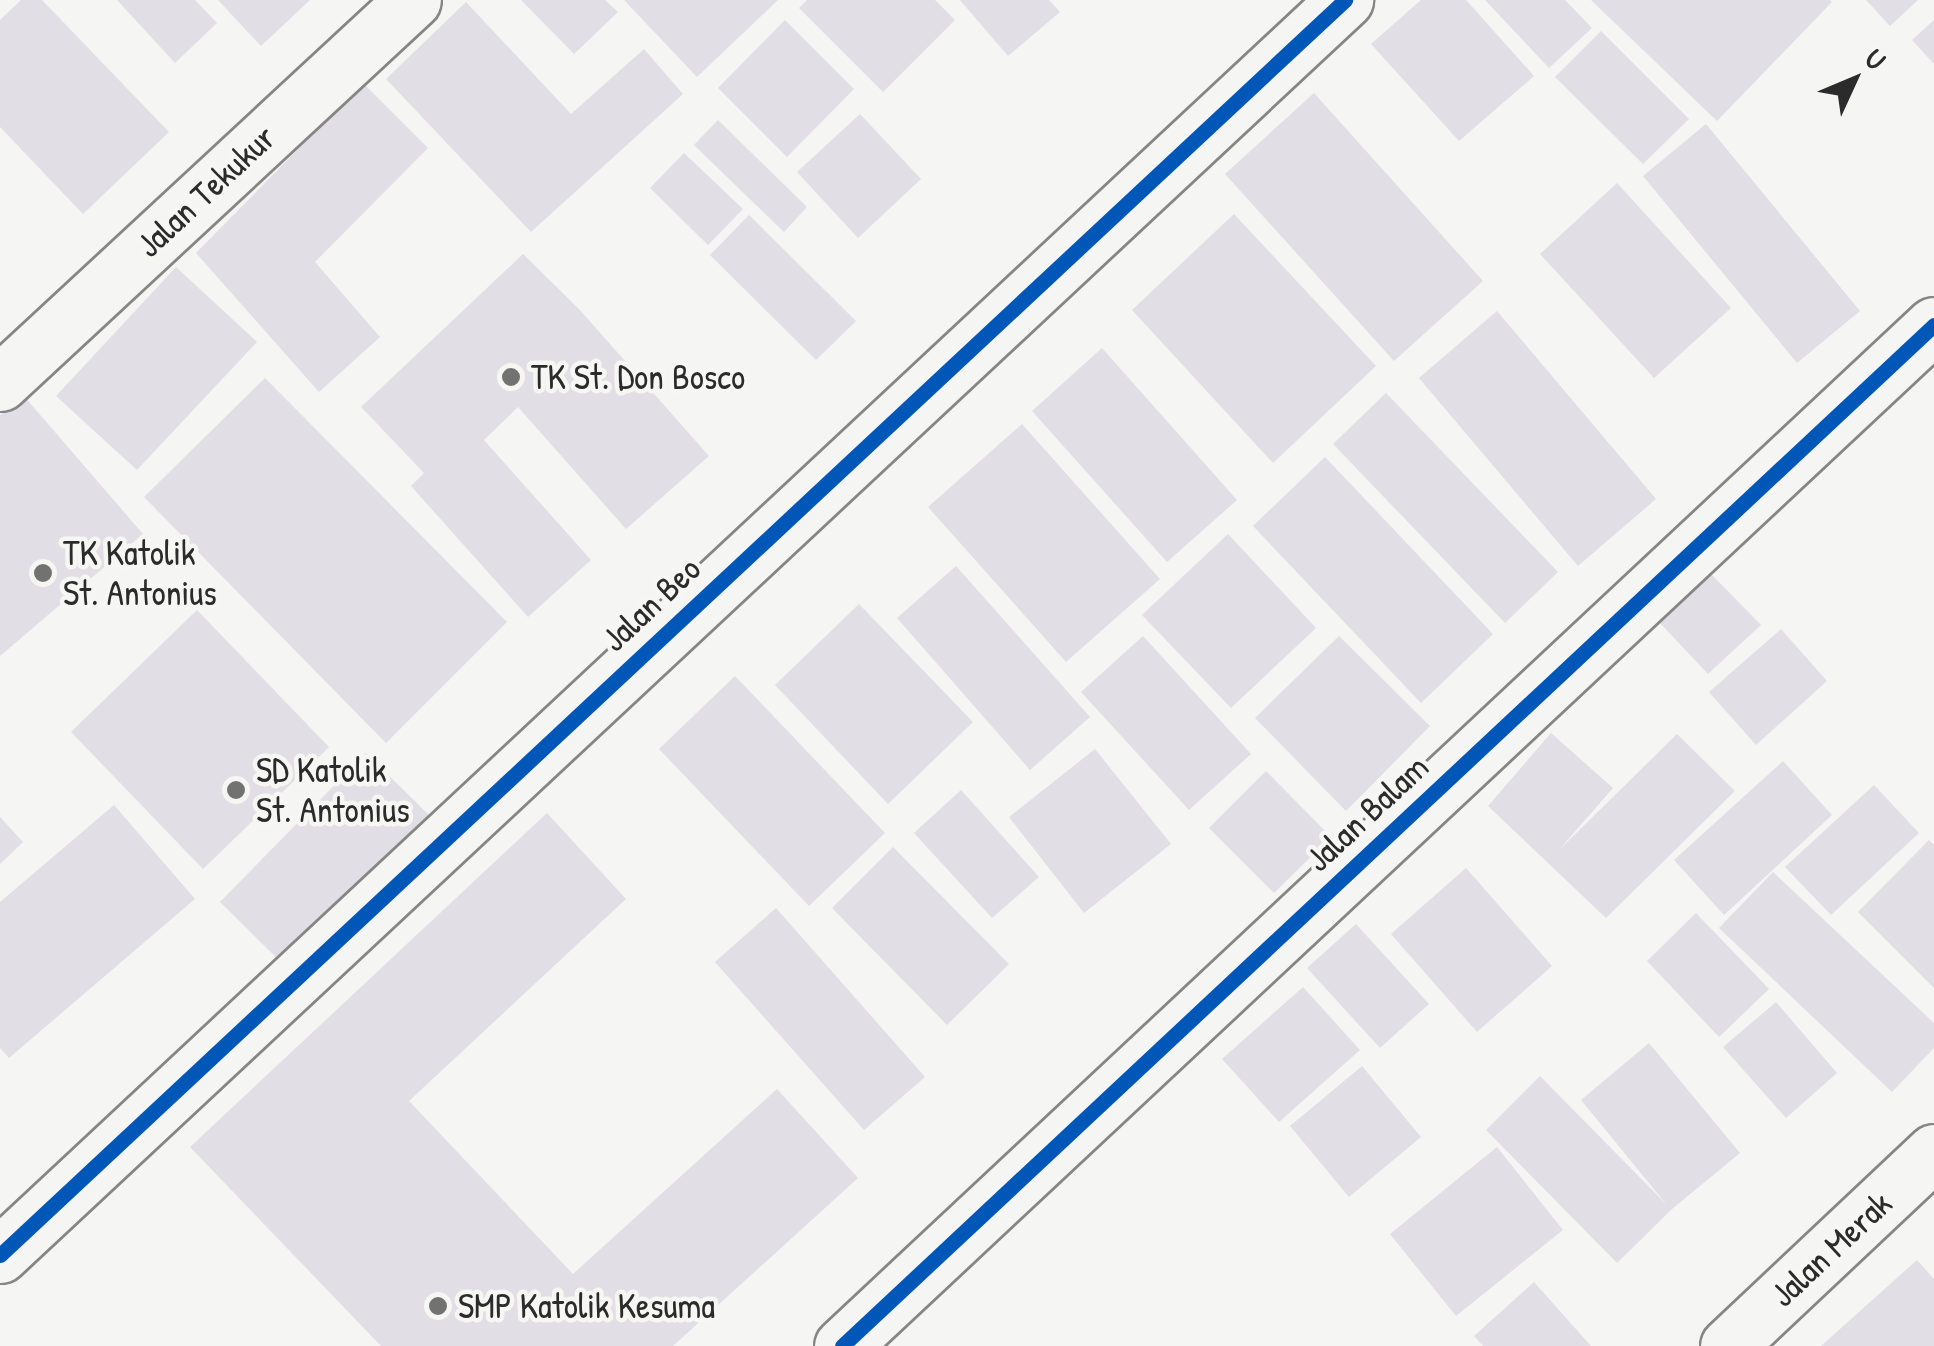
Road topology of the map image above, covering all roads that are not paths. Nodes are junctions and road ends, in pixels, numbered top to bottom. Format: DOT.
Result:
graph roads {
  1 [pos="413,0"];
  2 [pos="1345,0"];
  3 [pos="1934,325"];
  4 [pos="0,382"];
  5 [pos="1934,1152"];
  6 [pos="0,1255"];
  7 [pos="842,1346"];
  8 [pos="1728,1346"];
  1 -- 4 [label="street, Jalan Tekukur"];
  2 -- 6 [label="street, Jalan Beo"];
  3 -- 7 [label="street, Jalan Balam"];
  5 -- 8 [label="street, Jalan Merak"];
}
